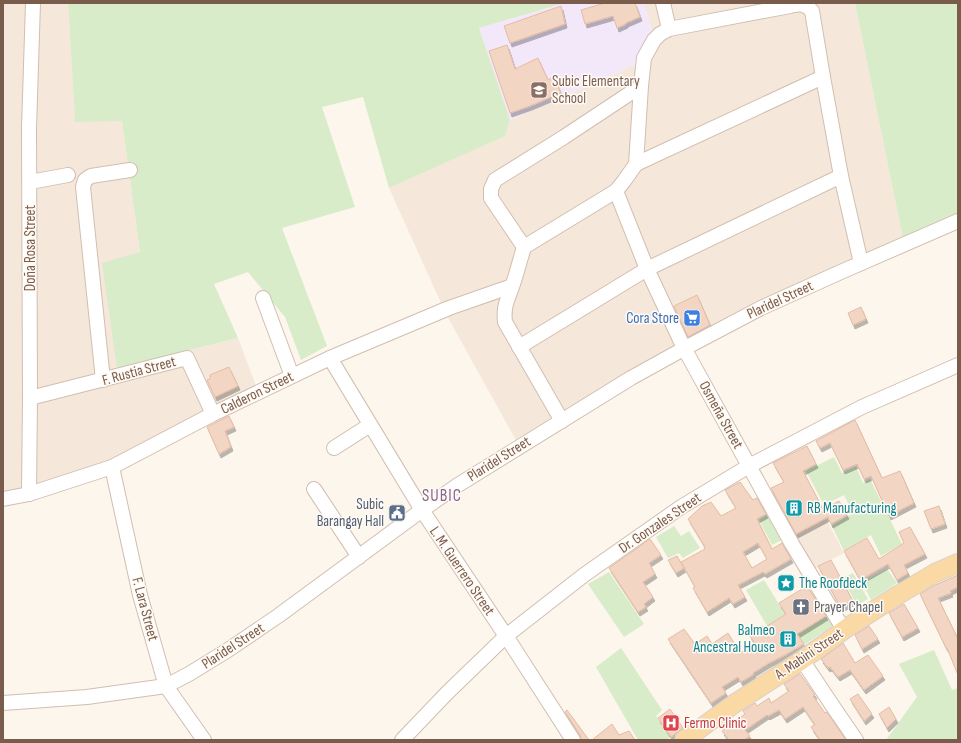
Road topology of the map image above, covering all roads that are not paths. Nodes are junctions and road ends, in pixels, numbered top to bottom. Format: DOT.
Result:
graph roads {
  1 [pos="33,3"];
  2 [pos="663,3"];
  3 [pos="669,29"];
  4 [pos="822,77"];
  5 [pos="641,86"];
  6 [pos="636,164"];
  7 [pos="130,170"];
  8 [pos="68,175"];
  9 [pos="841,176"];
  10 [pos="30,182"];
  11 [pos="616,191"];
  12 [pos="958,221"];
  13 [pos="524,247"];
  14 [pos="861,263"];
  15 [pos="647,269"];
  16 [pos="512,286"];
  17 [pos="263,298"];
  18 [pos="519,347"];
  19 [pos="684,348"];
  20 [pos="330,358"];
  21 [pos="958,365"];
  22 [pos="292,376"];
  23 [pos="103,380"];
  24 [pos="30,398"];
  25 [pos="213,414"];
  26 [pos="562,420"];
  27 [pos="370,425"];
  28 [pos="334,448"];
  29 [pos="749,466"];
  30 [pos="112,467"];
  31 [pos="314,489"];
  32 [pos="29,494"];
  33 [pos="3,499"];
  34 [pos="422,510"];
  35 [pos="359,557"];
  36 [pos="958,563"];
  37 [pos="844,630"];
  38 [pos="506,636"];
  39 [pos="802,660"];
  40 [pos="166,686"];
  41 [pos="3,703"];
  42 [pos="204,740"];
  43 [pos="402,740"];
  44 [pos="573,740"];
  45 [pos="684,740"];
  46 [pos="856,740"];
  1 -- 10 [label="street, Doña Rosa Street"];
  2 -- 3 [label="street"];
  3 -- 4 [label="street"];
  3 -- 5 [label="street"];
  4 -- 6 [label="street"];
  4 -- 9 [label="street"];
  5 -- 6 [label="street"];
  5 -- 13 [label="street"];
  6 -- 11 [label="street"];
  7 -- 23 [label="street"];
  8 -- 10 [label="street"];
  9 -- 14 [label="street"];
  9 -- 15 [label="street"];
  10 -- 24 [label="street, Doña Rosa Street"];
  11 -- 13 [label="street"];
  11 -- 15 [label="street, Osmeña Street"];
  12 -- 14 [label="street, Plaridel Street"];
  13 -- 16 [label="street"];
  14 -- 19 [label="street, Plaridel Street"];
  15 -- 18 [label="street"];
  15 -- 19 [label="street, Osmeña Street"];
  16 -- 18 [label="street"];
  16 -- 20 [label="street, Calderon Street"];
  17 -- 22 [label="street"];
  18 -- 26 [label="street"];
  19 -- 26 [label="street, Plaridel Street"];
  19 -- 29 [label="street, Osmeña Street"];
  20 -- 22 [label="street, Calderon Street"];
  20 -- 27 [label="street, L. M. Guerrero Street"];
  21 -- 29 [label="street, Dr. Gonzales Street"];
  22 -- 25 [label="street, Calderon Street"];
  23 -- 24 [label="street, F. Rustia Street"];
  23 -- 25 [label="street, F. Rustia Street"];
  24 -- 32 [label="street, Doña Rosa Street"];
  25 -- 30 [label="street, Calderon Street"];
  26 -- 34 [label="street, Plaridel Street"];
  27 -- 28 [label="street"];
  27 -- 34 [label="street, L. M. Guerrero Street"];
  29 -- 37 [label="street, Osmeña Street"];
  29 -- 38 [label="street, Dr. Gonzales Street"];
  30 -- 32 [label="street, Calderon Street"];
  30 -- 40 [label="street, F. Lara Street"];
  31 -- 35 [label="street"];
  32 -- 33 [label="street, Calderon Street"];
  34 -- 35 [label="street, Plaridel Street"];
  34 -- 38 [label="street, L. M. Guerrero Street"];
  35 -- 40 [label="street, Plaridel Street"];
  36 -- 37 [label="main road, A. Mabini Street"];
  37 -- 39 [label="main road, A. Mabini Street"];
  38 -- 43 [label="street, Dr. Gonzales Street"];
  38 -- 44 [label="street, L. M. Guerrero Street"];
  39 -- 45 [label="main road, A. Mabini Street"];
  39 -- 46 [label="street"];
  40 -- 41 [label="street, Plaridel Street"];
  40 -- 42 [label="street, F. Lara Street"];
}
